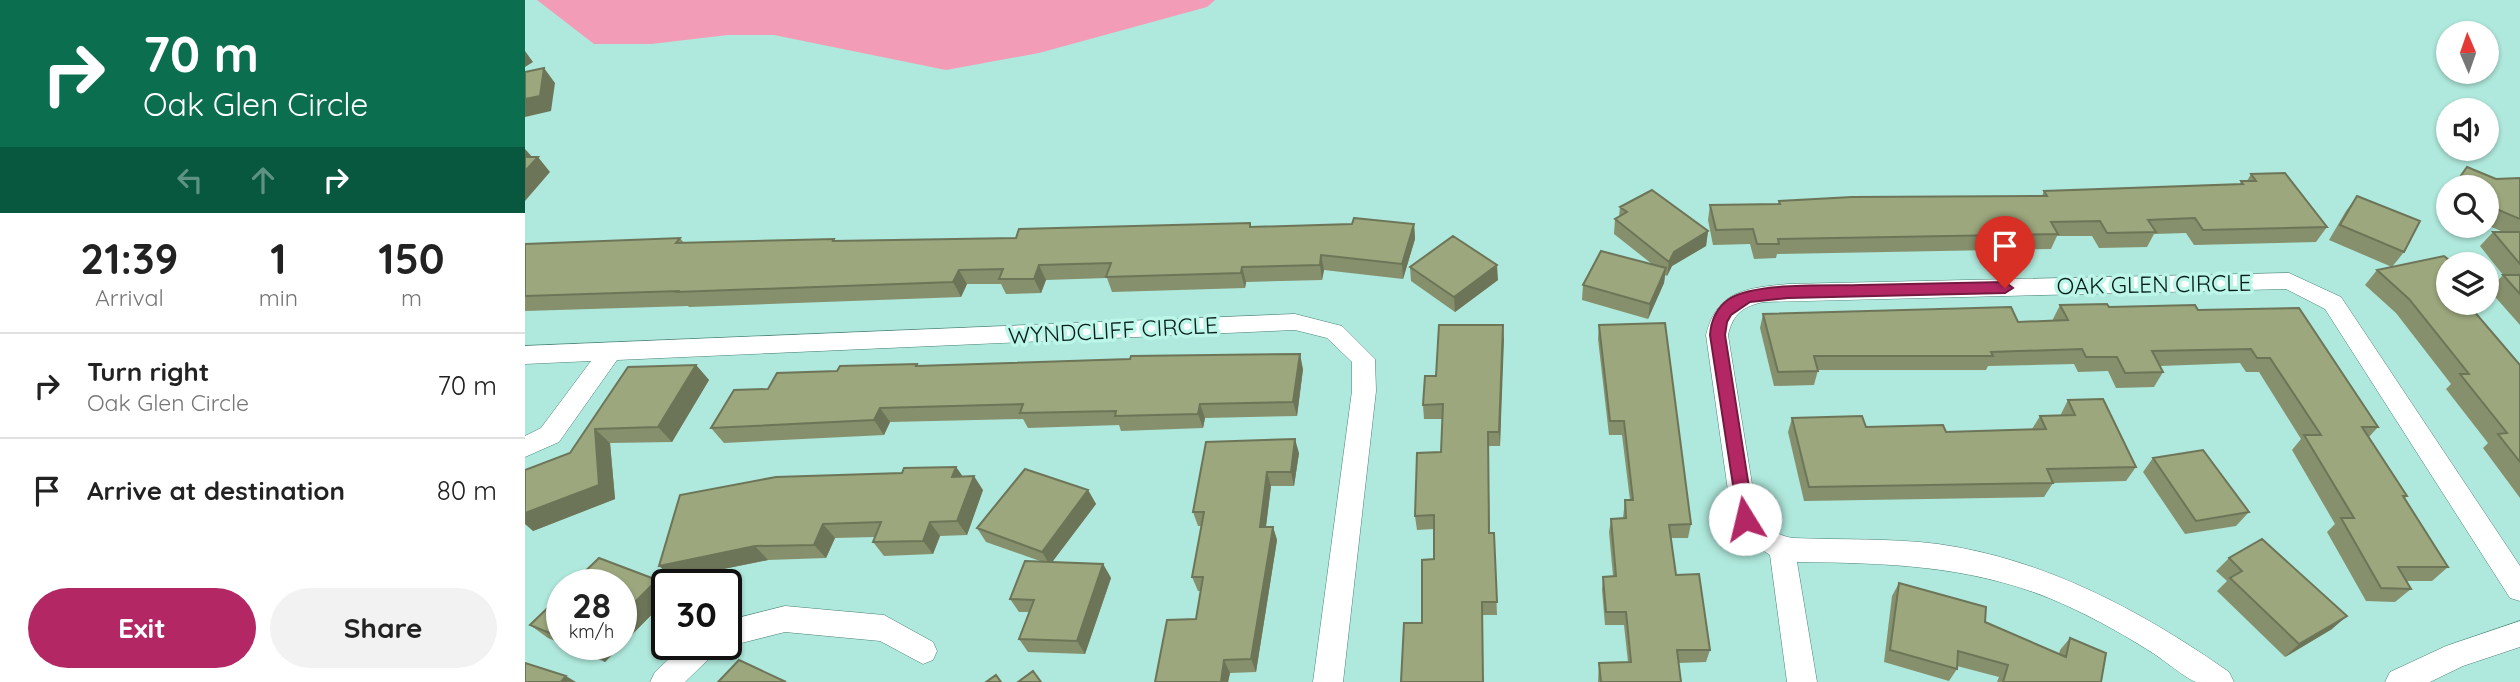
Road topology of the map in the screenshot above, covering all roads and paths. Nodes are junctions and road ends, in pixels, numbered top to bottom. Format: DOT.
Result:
graph roads {
  1 [pos="609,353"];
  2 [pos="529,361"];
  3 [pos="525,447"];
  4 [pos="1782,548"];
  5 [pos="2520,589"];
  6 [pos="742,630"];
  7 [pos="2520,634"];
  8 [pos="923,651"];
  9 [pos="688,660"];
  10 [pos="665,682"];
  11 [pos="1328,682"];
  12 [pos="1802,682"];
  13 [pos="2219,682"];
  14 [pos="2400,682"];
  1 -- 2 [label="street, WYNDCLIFF CIRCLE"];
  1 -- 3 [label="street"];
  1 -- 11 [label="street, WYNDCLIFF CIRCLE"];
  4 -- 5 [label="street, OAK GLEN CIRCLE"];
  4 -- 12 [label="street"];
  4 -- 13 [label="street, OAK GLEN CIRCLE"];
  6 -- 8 [label="street"];
  7 -- 14 [label="street"];
  9 -- 10 [label="street"];
}
